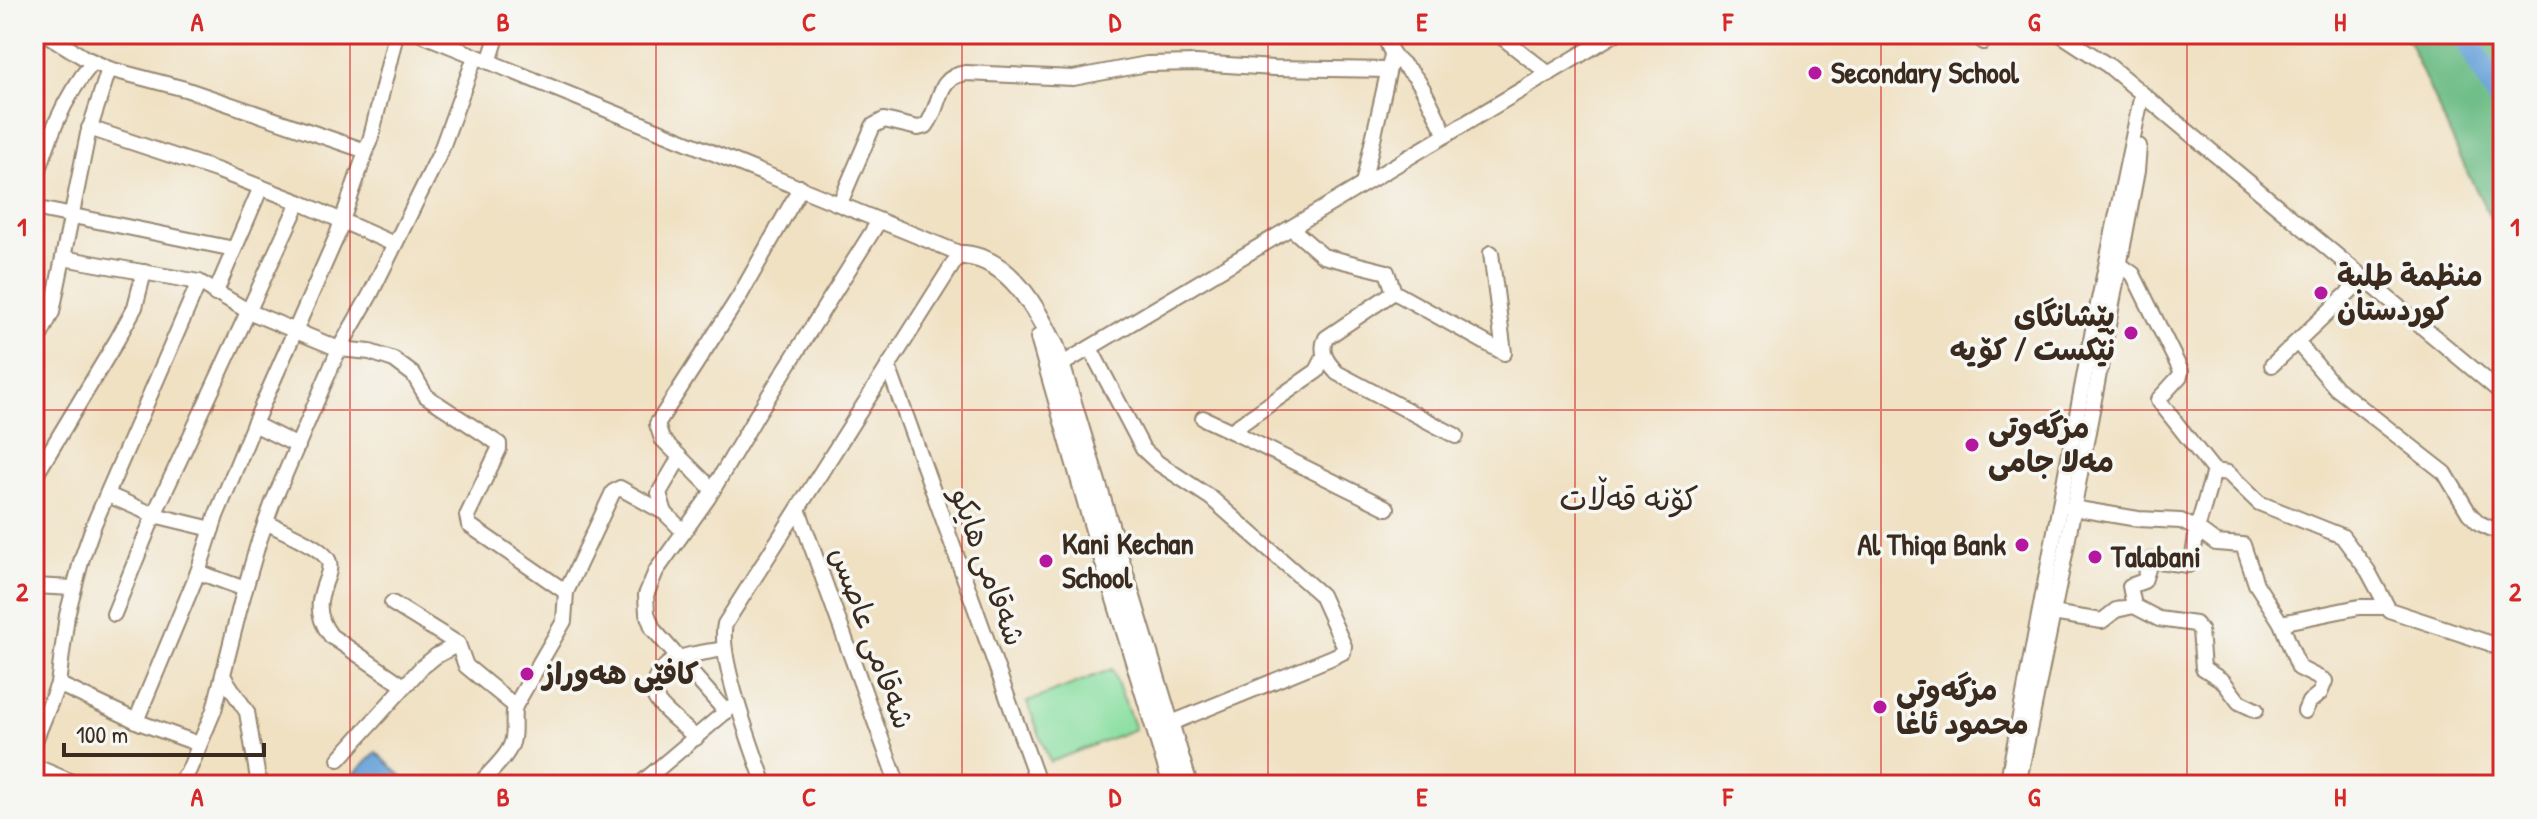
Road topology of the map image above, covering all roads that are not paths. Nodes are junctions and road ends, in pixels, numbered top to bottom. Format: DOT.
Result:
graph roads {
  1 [pos="46,34"];
  2 [pos="396,34"];
  3 [pos="421,34"];
  4 [pos="498,34"];
  5 [pos="1385,34"];
  6 [pos="1498,34"];
  7 [pos="1615,34"];
  8 [pos="2060,34"];
  9 [pos="482,60"];
  10 [pos="93,62"];
  11 [pos="1390,62"];
  12 [pos="109,69"];
  13 [pos="1549,74"];
  14 [pos="2142,94"];
  15 [pos="89,128"];
  16 [pos="1446,135"];
  17 [pos="366,151"];
  18 [pos="1363,184"];
  19 [pos="34,187"];
  20 [pos="261,187"];
  21 [pos="801,187"];
  22 [pos="299,202"];
  23 [pos="840,203"];
  24 [pos="34,208"];
  25 [pos="72,215"];
  26 [pos="342,221"];
  27 [pos="879,221"];
  28 [pos="1291,228"];
  29 [pos="394,244"];
  30 [pos="234,249"];
  31 [pos="1491,253"];
  32 [pos="962,254"];
  33 [pos="63,258"];
  34 [pos="2119,264"];
  35 [pos="144,272"];
  36 [pos="2364,278"];
  37 [pos="199,282"];
  38 [pos="1394,292"];
  39 [pos="215,294"];
  40 [pos="248,311"];
  41 [pos="296,330"];
  42 [pos="41,334"];
  43 [pos="2297,342"];
  44 [pos="1049,348"];
  45 [pos="339,349"];
  46 [pos="1324,357"];
  47 [pos="1070,365"];
  48 [pos="2272,365"];
  49 [pos="888,366"];
  50 [pos="2503,394"];
  51 [pos="1203,418"];
  52 [pos="254,424"];
  53 [pos="1231,431"];
  54 [pos="1456,436"];
  55 [pos="298,446"];
  56 [pos="680,457"];
  57 [pos="2214,471"];
  58 [pos="34,478"];
  59 [pos="713,490"];
  60 [pos="108,495"];
  61 [pos="1387,508"];
  62 [pos="2072,508"];
  63 [pos="798,509"];
  64 [pos="665,513"];
  65 [pos="154,515"];
  66 [pos="266,522"];
  67 [pos="212,529"];
  68 [pos="2197,529"];
  69 [pos="684,532"];
  70 [pos="2503,534"];
  71 [pos="198,572"];
  72 [pos="34,586"];
  73 [pos="73,588"];
  74 [pos="245,589"];
  75 [pos="566,592"];
  76 [pos="392,603"];
  77 [pos="2134,606"];
  78 [pos="2386,607"];
  79 [pos="2052,613"];
  80 [pos="114,614"];
  81 [pos="2281,623"];
  82 [pos="458,644"];
  83 [pos="724,649"];
  84 [pos="2503,651"];
  85 [pos="677,658"];
  86 [pos="223,676"];
  87 [pos="58,684"];
  88 [pos="404,686"];
  89 [pos="738,700"];
  90 [pos="515,706"];
  91 [pos="2256,710"];
  92 [pos="2305,711"];
  93 [pos="726,712"];
  94 [pos="136,721"];
  95 [pos="1169,724"];
  96 [pos="696,738"];
  97 [pos="34,743"];
  98 [pos="199,744"];
  99 [pos="339,759"];
  100 [pos="34,766"];
  101 [pos="760,782"];
  102 [pos="79,785"];
  103 [pos="178,785"];
  104 [pos="259,785"];
  105 [pos="479,785"];
  106 [pos="639,785"];
  107 [pos="898,785"];
  108 [pos="1039,785"];
  109 [pos="1173,785"];
  110 [pos="1188,785"];
  111 [pos="2007,785"];
  112 [pos="2018,785"];
  1 -- 10 [label="street"];
  2 -- 17 [label="street"];
  3 -- 9 [label="street"];
  4 -- 9 [label="street"];
  5 -- 11 [label="street"];
  6 -- 13 [label="street"];
  7 -- 13 [label="street"];
  8 -- 14 [label="street"];
  9 -- 21 [label="street"];
  9 -- 29 [label="street"];
  10 -- 12 [label="street"];
  10 -- 19 [label="street"];
  11 -- 16 [label="street"];
  11 -- 18 [label="street"];
  11 -- 23 [label="street"];
  12 -- 15 [label="street"];
  12 -- 17 [label="street"];
  13 -- 16 [label="street"];
  14 -- 34 [label="street"];
  14 -- 36 [label="street"];
  14 -- 111 [label="street"];
  15 -- 20 [label="street"];
  15 -- 25 [label="street"];
  16 -- 18 [label="street"];
  17 -- 26 [label="street"];
  18 -- 28 [label="street"];
  20 -- 22 [label="street"];
  20 -- 30 [label="street"];
  21 -- 23 [label="street"];
  21 -- 56 [label="street"];
  22 -- 26 [label="street"];
  22 -- 40 [label="street"];
  23 -- 27 [label="street"];
  24 -- 25 [label="street"];
  25 -- 30 [label="street"];
  25 -- 33 [label="street"];
  26 -- 29 [label="street"];
  26 -- 41 [label="street"];
  27 -- 32 [label="street"];
  27 -- 59 [label="street"];
  28 -- 38 [label="street"];
  28 -- 47 [label="street"];
  29 -- 45 [label="street"];
  30 -- 39 [label="street"];
  31 -- 38 [label="street"];
  32 -- 44 [label="main road"];
  32 -- 49 [label="street"];
  33 -- 35 [label="street"];
  33 -- 42 [label="street"];
  34 -- 57 [label="street"];
  34 -- 62 [label="street"];
  35 -- 37 [label="street"];
  35 -- 58 [label="street"];
  36 -- 43 [label="street"];
  36 -- 50 [label="street"];
  37 -- 39 [label="street"];
  37 -- 60 [label="street"];
  38 -- 46 [label="street"];
  39 -- 40 [label="street"];
  40 -- 41 [label="street"];
  40 -- 65 [label="street"];
  41 -- 45 [label="street"];
  41 -- 52 [label="street"];
  43 -- 48 [label="street"];
  43 -- 70 [label="street"];
  44 -- 47 [label="main road"];
  44 -- 47 [label="main road"];
  45 -- 55 [label="street"];
  45 -- 75 [label="street"];
  46 -- 53 [label="street"];
  46 -- 54 [label="street"];
  47 -- 95 [label="main road"];
  47 -- 95 [label="street"];
  47 -- 109 [label="main road"];
  49 -- 63 [label="street"];
  49 -- 108 [label="street, شه‌قامی هایكو"];
  51 -- 53 [label="street"];
  52 -- 55 [label="street"];
  52 -- 67 [label="street"];
  53 -- 61 [label="street"];
  55 -- 66 [label="street"];
  56 -- 59 [label="street"];
  56 -- 64 [label="street"];
  57 -- 68 [label="street"];
  57 -- 78 [label="street"];
  59 -- 69 [label="street"];
  60 -- 65 [label="street"];
  60 -- 73 [label="street"];
  62 -- 68 [label="street"];
  62 -- 79 [label="street"];
  63 -- 83 [label="street"];
  63 -- 107 [label="street, شه‌قامی عاصس"];
  64 -- 69 [label="street"];
  64 -- 75 [label="street"];
  65 -- 67 [label="street"];
  65 -- 80 [label="street"];
  66 -- 74 [label="street"];
  66 -- 88 [label="street"];
  67 -- 71 [label="street"];
  68 -- 77 [label="street"];
  68 -- 81 [label="street"];
  69 -- 85 [label="street"];
  71 -- 74 [label="street"];
  71 -- 94 [label="street"];
  72 -- 73 [label="street"];
  73 -- 87 [label="street"];
  74 -- 86 [label="street"];
  75 -- 90 [label="street"];
  76 -- 82 [label="street"];
  77 -- 79 [label="street"];
  77 -- 91 [label="street"];
  78 -- 81 [label="street"];
  78 -- 84 [label="street"];
  79 -- 112 [label="street"];
  81 -- 92 [label="street"];
  82 -- 88 [label="street"];
  82 -- 90 [label="street"];
  83 -- 85 [label="street"];
  83 -- 89 [label="street"];
  85 -- 93 [label="street"];
  85 -- 96 [label="street"];
  86 -- 98 [label="street"];
  86 -- 104 [label="street"];
  87 -- 94 [label="street"];
  87 -- 97 [label="street"];
  88 -- 99 [label="street"];
  89 -- 93 [label="street"];
  89 -- 101 [label="street"];
  90 -- 105 [label="street"];
  93 -- 96 [label="street"];
  94 -- 98 [label="street"];
  95 -- 110 [label="main road"];
  96 -- 106 [label="street"];
  98 -- 103 [label="street"];
  100 -- 102 [label="street"];
}
